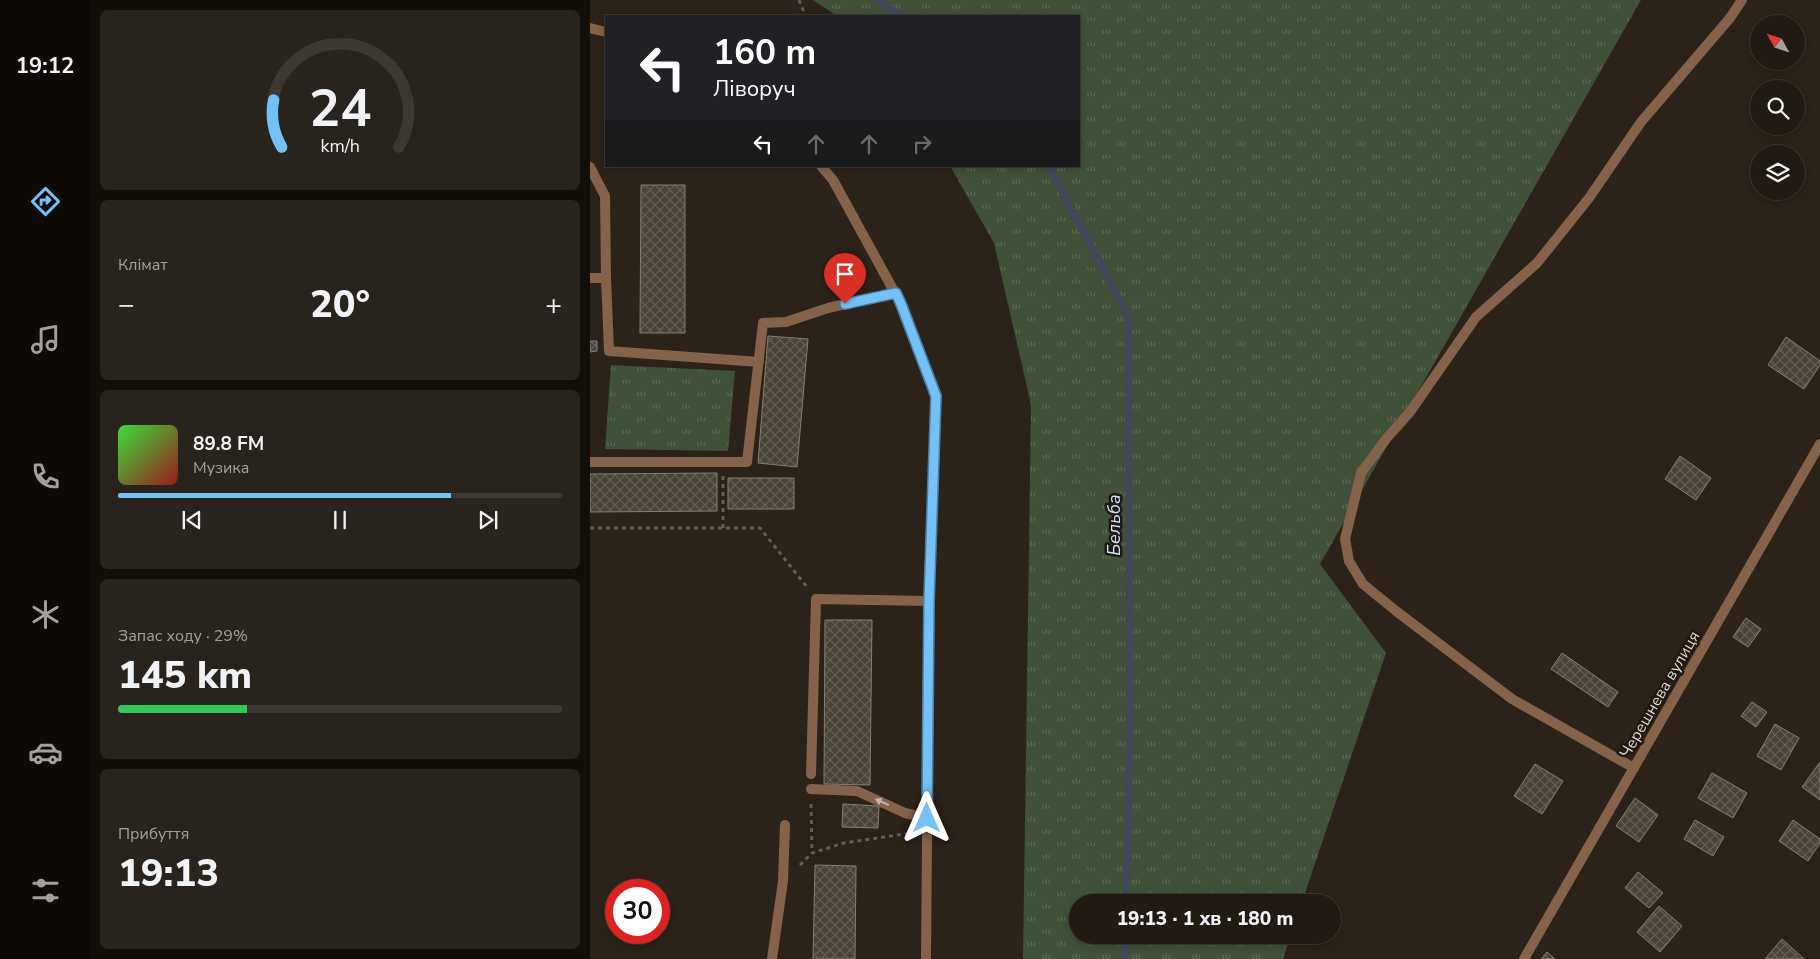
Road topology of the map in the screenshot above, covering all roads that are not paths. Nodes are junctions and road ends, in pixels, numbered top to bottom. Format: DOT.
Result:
graph roads {
  1 [pos="1742,0"];
  2 [pos="590,28"];
  3 [pos="605,32"];
  4 [pos="590,167"];
  5 [pos="822,167"];
  6 [pos="590,278"];
  7 [pos="606,278"];
  8 [pos="896,293"];
  9 [pos="759,362"];
  10 [pos="1820,444"];
  11 [pos="590,462"];
  12 [pos="929,601"];
  13 [pos="1634,768"];
  14 [pos="811,774"];
  15 [pos="811,789"];
  16 [pos="927,818"];
  17 [pos="785,825"];
  18 [pos="772,959"];
  19 [pos="926,959"];
  20 [pos="1524,959"];
  1 -- 13 [label="street"];
  2 -- 3 [label="street"];
  4 -- 7 [label="street"];
  5 -- 8 [label="street"];
  6 -- 7 [label="street"];
  7 -- 9 [label="street"];
  8 -- 9 [label="street"];
  8 -- 12 [label="street"];
  9 -- 11 [label="street"];
  10 -- 13 [label="street, Черешнева вулиця"];
  12 -- 14 [label="street"];
  12 -- 16 [label="street"];
  13 -- 20 [label="street, Черешнева вулиця"];
  16 -- 15 [label="street, one-way"];
  16 -- 19 [label="street"];
  17 -- 18 [label="street"];
}
